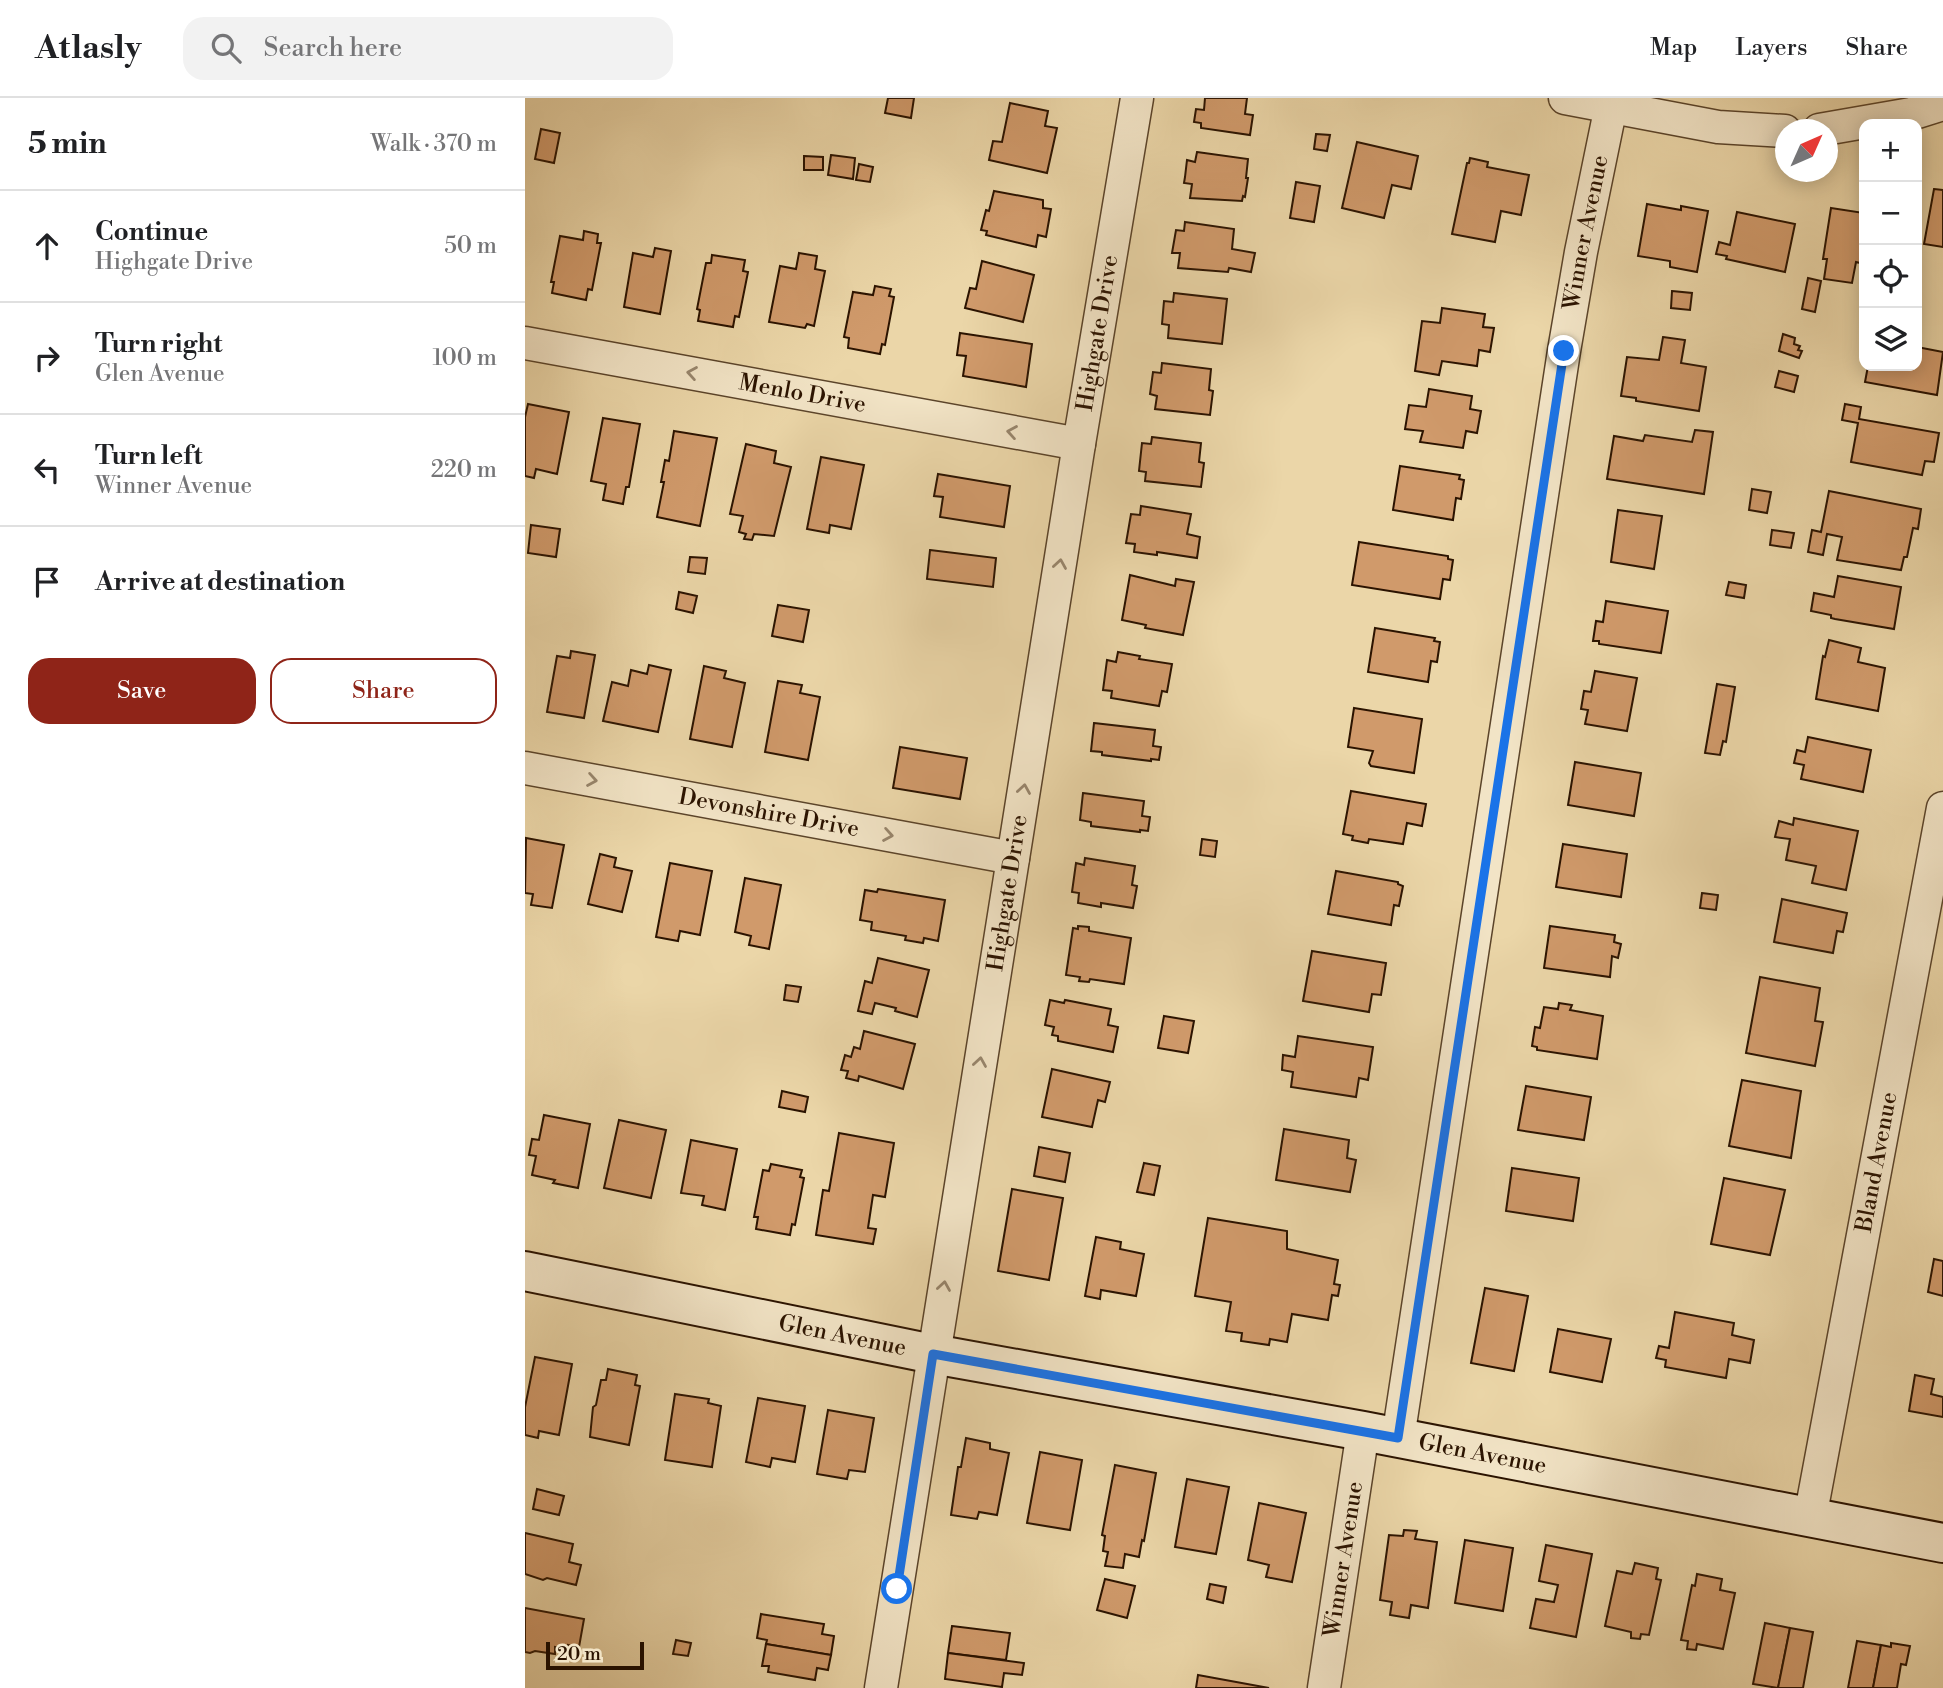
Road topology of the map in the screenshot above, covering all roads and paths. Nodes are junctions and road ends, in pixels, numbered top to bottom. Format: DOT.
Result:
graph roads {
  1 [pos="1137,98"];
  2 [pos="1565,98"];
  3 [pos="1943,104"];
  4 [pos="1611,106"];
  5 [pos="1838,127"];
  6 [pos="1775,130"];
  7 [pos="525,343"];
  8 [pos="1079,444"];
  9 [pos="525,768"];
  10 [pos="1943,808"];
  11 [pos="1013,858"];
  12 [pos="525,1271"];
  13 [pos="933,1354"];
  14 [pos="1380,1435"];
  15 [pos="1810,1517"];
  16 [pos="1943,1543"];
  17 [pos="881,1688"];
  18 [pos="1324,1688"];
  1 -- 8 [label="street, Highgate Drive"];
  2 -- 4 [label="street"];
  3 -- 5 [label="street"];
  4 -- 6 [label="street"];
  4 -- 14 [label="street, Winner Avenue"];
  8 -- 7 [label="street, Menlo Drive, one-way"];
  11 -- 8 [label="street, Highgate Drive, one-way"];
  9 -- 11 [label="street, Devonshire Drive, one-way"];
  10 -- 15 [label="street, Bland Avenue"];
  13 -- 11 [label="street, Highgate Drive, one-way"];
  12 -- 13 [label="street, Glen Avenue"];
  13 -- 14 [label="street, Glen Avenue"];
  13 -- 17 [label="street, Highgate Drive"];
  14 -- 15 [label="street, Glen Avenue"];
  14 -- 18 [label="street, Winner Avenue"];
  15 -- 16 [label="street, Glen Avenue"];
}
